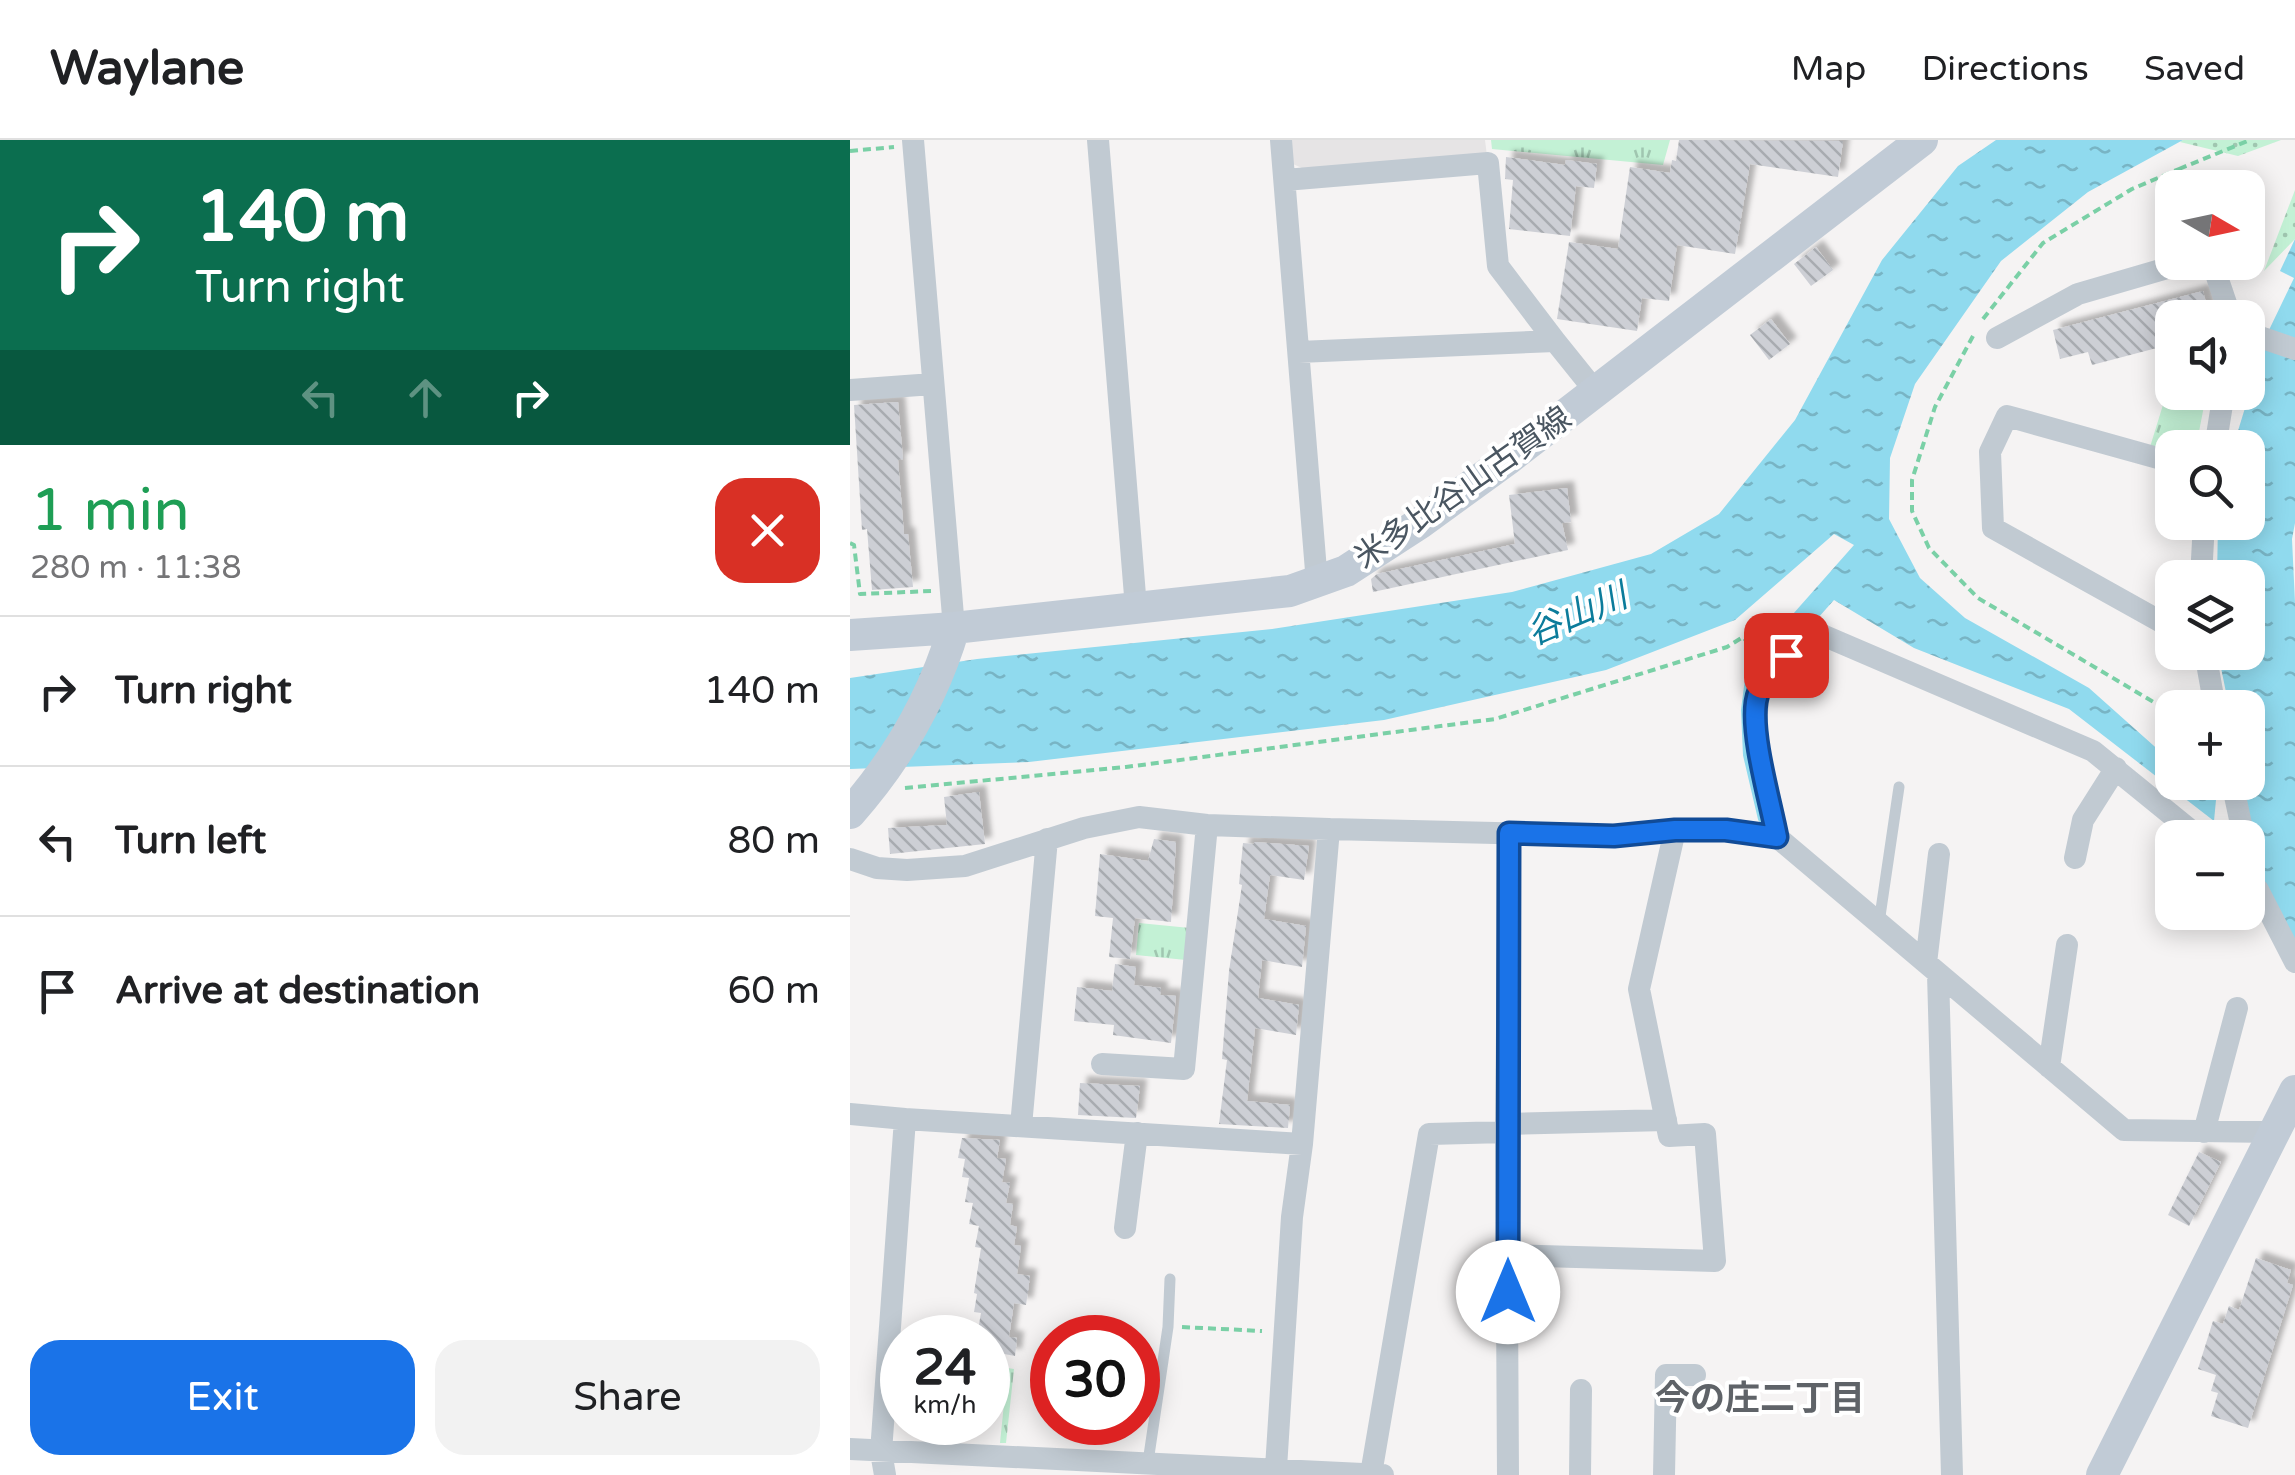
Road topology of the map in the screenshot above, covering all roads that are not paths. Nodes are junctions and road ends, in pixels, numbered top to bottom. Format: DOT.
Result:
graph roads {
  1 [pos="1098,140"];
  2 [pos="1282,140"];
  3 [pos="1922,140"];
  4 [pos="913,142"];
  5 [pos="1285,180"];
  6 [pos="2155,272"];
  7 [pos="1998,338"];
  8 [pos="2265,339"];
  9 [pos="1555,341"];
  10 [pos="2295,349"];
  11 [pos="1298,352"];
  12 [pos="933,384"];
  13 [pos="850,390"];
  14 [pos="1596,392"];
  15 [pos="2155,457"];
  16 [pos="1317,583"];
  17 [pos="1136,608"];
  18 [pos="2155,619"];
  19 [pos="954,628"];
  20 [pos="850,635"];
  21 [pos="2116,768"];
  22 [pos="1900,787"];
  23 [pos="865,796"];
  24 [pos="2178,820"];
  25 [pos="1207,825"];
  26 [pos="1328,829"];
  27 [pos="1675,830"];
  28 [pos="1509,833"];
  29 [pos="1777,837"];
  30 [pos="1047,839"];
  31 [pos="1939,854"];
  32 [pos="2074,858"];
  33 [pos="850,859"];
  34 [pos="2265,904"];
  35 [pos="1878,924"];
  36 [pos="2066,945"];
  37 [pos="2295,962"];
  38 [pos="1932,969"];
  39 [pos="2237,1008"];
  40 [pos="1102,1064"];
  41 [pos="2049,1067"];
  42 [pos="2295,1091"];
  43 [pos="850,1114"];
  44 [pos="905,1118"];
  45 [pos="1666,1120"];
  46 [pos="1021,1126"];
  47 [pos="1506,1128"];
  48 [pos="2204,1132"];
  49 [pos="2274,1132"];
  50 [pos="1137,1134"];
  51 [pos="1302,1144"];
  52 [pos="1124,1228"];
  53 [pos="1508,1256"];
  54 [pos="1170,1280"];
  55 [pos="1695,1374"];
  56 [pos="1582,1390"];
  57 [pos="850,1450"];
  58 [pos="883,1464"];
  59 [pos="1136,1466"];
  60 [pos="1276,1468"];
  61 [pos="1343,1474"];
  62 [pos="1371,1474"];
  63 [pos="1383,1475"];
  64 [pos="1508,1475"];
  65 [pos="1580,1475"];
  66 [pos="1664,1475"];
  67 [pos="1952,1475"];
  68 [pos="2102,1475"];
  1 -- 17 [label="street"];
  2 -- 5 [label="street"];
  3 -- 14 [label="main road, 米多比谷山古賀線"];
  4 -- 12 [label="street"];
  5 -- 9 [label="street"];
  5 -- 11 [label="street"];
  6 -- 7 [label="street"];
  8 -- 10 [label="street"];
  9 -- 11 [label="street"];
  9 -- 14 [label="street"];
  11 -- 16 [label="street"];
  12 -- 13 [label="street"];
  12 -- 19 [label="street"];
  14 -- 16 [label="main road, 米多比谷山古賀線"];
  15 -- 18 [label="street"];
  16 -- 17 [label="main road, 米多比谷山古賀線"];
  17 -- 19 [label="main road, 米多比谷山古賀線"];
  19 -- 20 [label="main road, 米多比谷山古賀線"];
  19 -- 23 [label="main road"];
  21 -- 24 [label="street"];
  21 -- 29 [label="street"];
  21 -- 32 [label="street"];
  22 -- 35 [label="lane"];
  25 -- 26 [label="street"];
  25 -- 30 [label="street"];
  25 -- 40 [label="street"];
  26 -- 28 [label="street"];
  26 -- 51 [label="street"];
  27 -- 28 [label="street"];
  27 -- 29 [label="street"];
  27 -- 45 [label="street"];
  28 -- 47 [label="street"];
  29 -- 35 [label="street"];
  30 -- 33 [label="street"];
  30 -- 46 [label="street"];
  31 -- 38 [label="street"];
  34 -- 37 [label="street"];
  35 -- 38 [label="street"];
  36 -- 41 [label="street"];
  38 -- 41 [label="street"];
  38 -- 67 [label="street"];
  39 -- 48 [label="street"];
  41 -- 48 [label="street"];
  42 -- 49 [label="main road"];
  43 -- 44 [label="street"];
  44 -- 46 [label="street"];
  44 -- 58 [label="street"];
  45 -- 47 [label="street"];
  45 -- 53 [label="street"];
  46 -- 50 [label="street"];
  47 -- 53 [label="street"];
  47 -- 62 [label="street"];
  48 -- 49 [label="street"];
  49 -- 68 [label="main road"];
  50 -- 51 [label="street"];
  50 -- 52 [label="street"];
  51 -- 60 [label="street"];
  53 -- 64 [label="street"];
  54 -- 59 [label="lane"];
  55 -- 66 [label="street"];
  56 -- 65 [label="street"];
  57 -- 58 [label="street"];
  58 -- 59 [label="street"];
  59 -- 60 [label="street"];
  60 -- 61 [label="street"];
  61 -- 62 [label="street"];
  62 -- 63 [label="street"];
}
